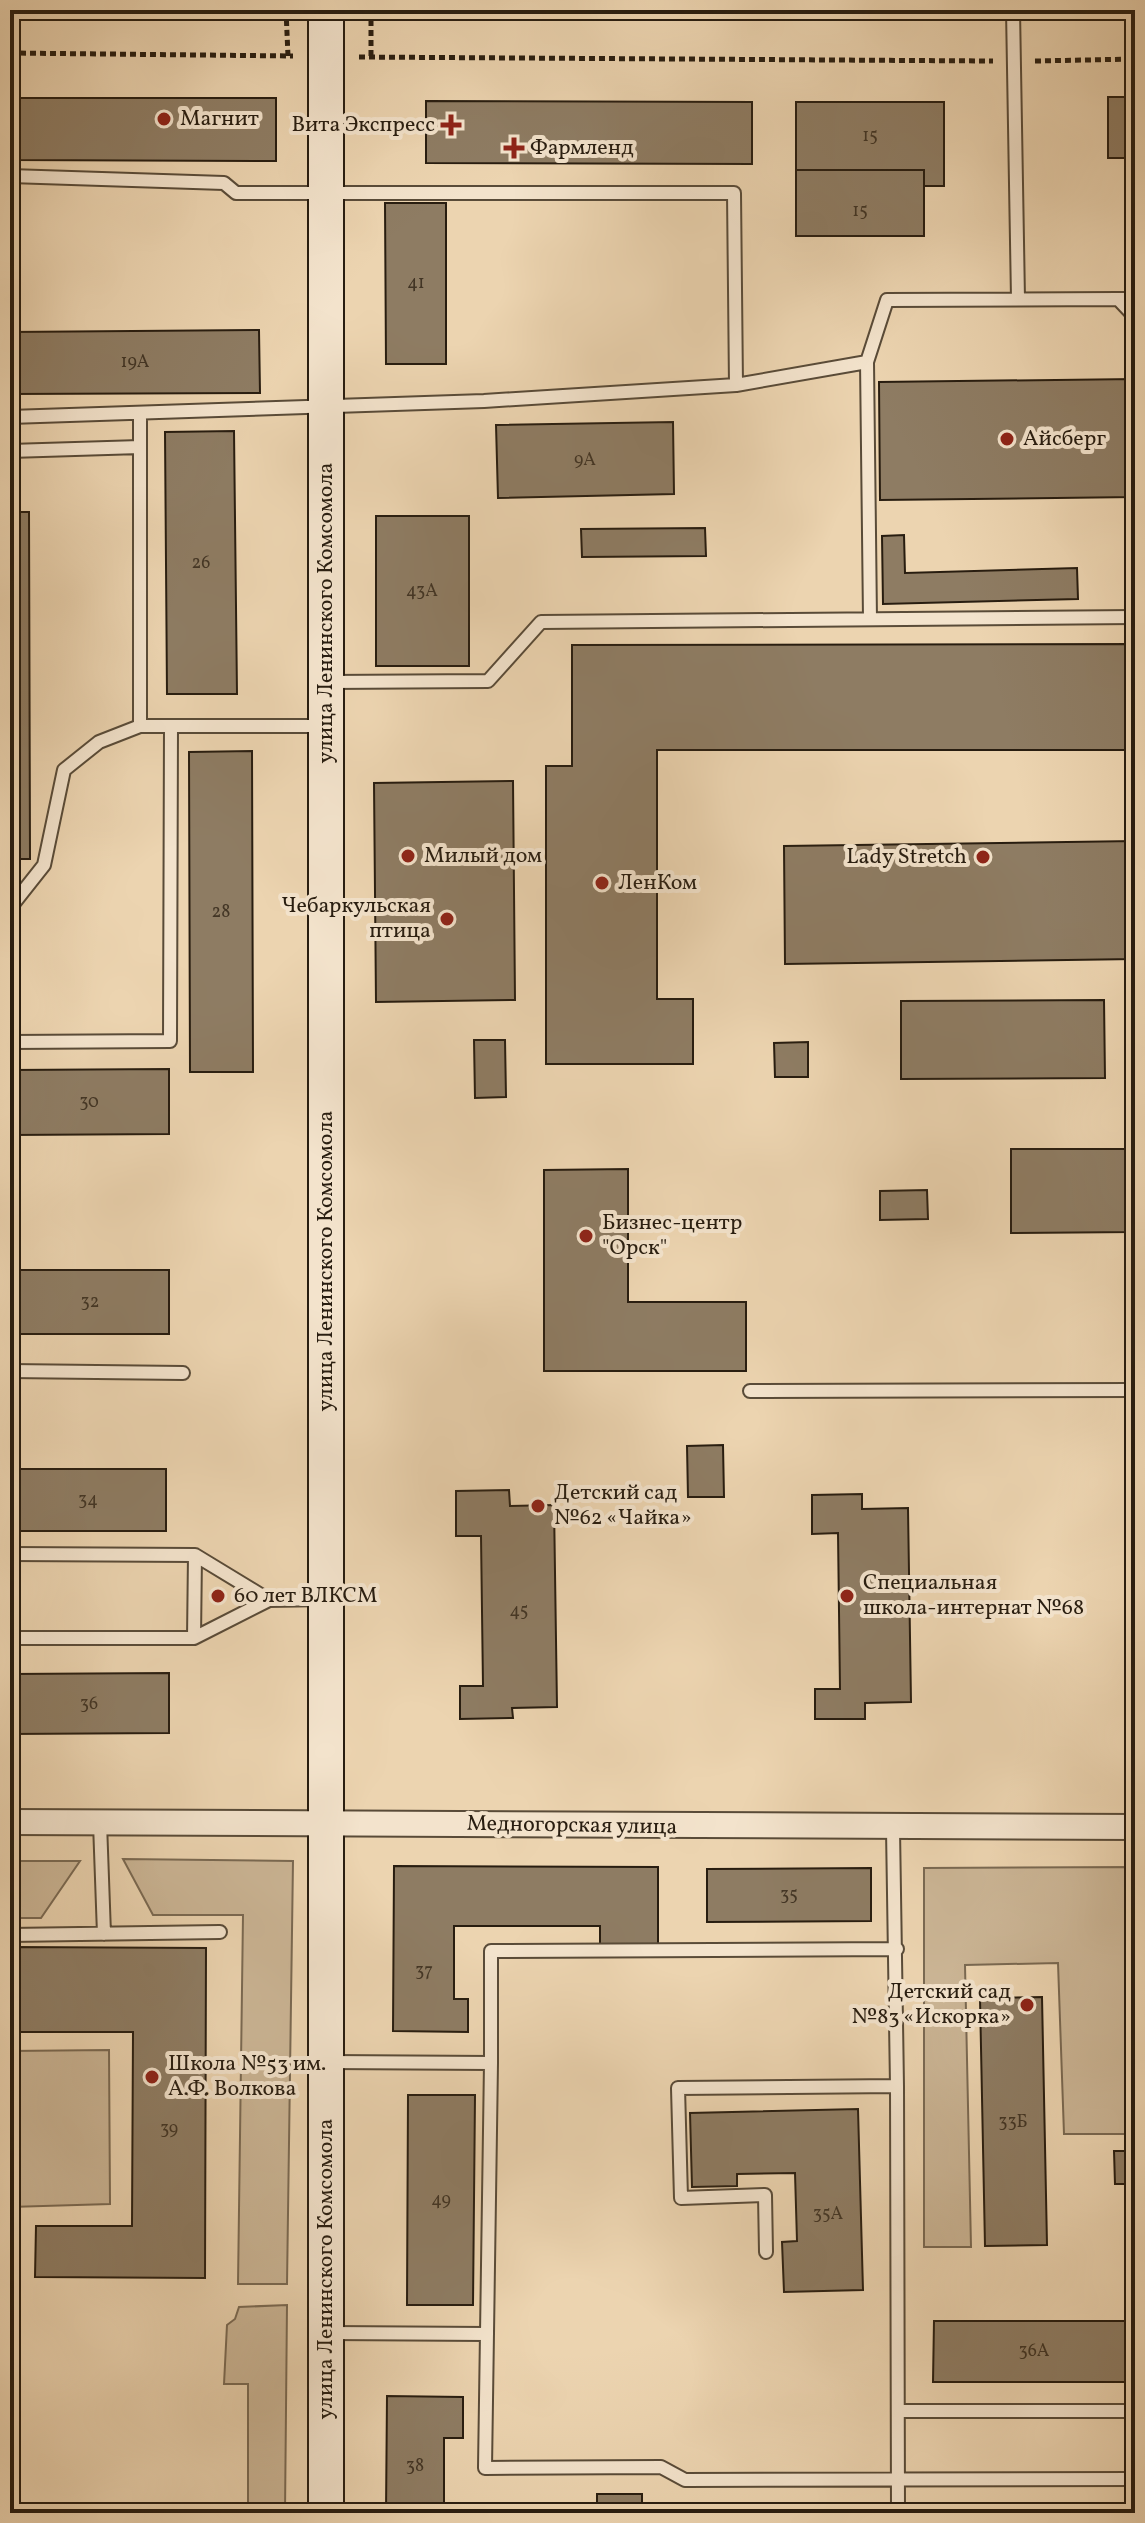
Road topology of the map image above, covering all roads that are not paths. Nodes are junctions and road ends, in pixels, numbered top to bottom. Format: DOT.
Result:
graph roads {
  1 [pos="326,10"];
  2 [pos="1013,10"];
  3 [pos="10,176"];
  4 [pos="326,194"];
  5 [pos="1018,299"];
  6 [pos="1118,299"];
  7 [pos="1135,299"];
  8 [pos="1135,317"];
  9 [pos="867,362"];
  10 [pos="736,385"];
  11 [pos="326,406"];
  12 [pos="140,415"];
  13 [pos="10,417"];
  14 [pos="140,447"];
  15 [pos="10,451"];
  16 [pos="1135,617"];
  17 [pos="870,619"];
  18 [pos="326,682"];
  19 [pos="140,726"];
  20 [pos="326,726"];
  21 [pos="171,727"];
  22 [pos="10,908"];
  23 [pos="10,1042"];
  24 [pos="10,1371"];
  25 [pos="183,1373"];
  26 [pos="1135,1390"];
  27 [pos="750,1391"];
  28 [pos="10,1554"];
  29 [pos="195,1555"];
  30 [pos="326,1599"];
  31 [pos="269,1600"];
  32 [pos="10,1638"];
  33 [pos="194,1638"];
  34 [pos="10,1822"];
  35 [pos="100,1823"];
  36 [pos="326,1824"];
  37 [pos="1135,1827"];
  38 [pos="893,1829"];
  39 [pos="220,1932"];
  40 [pos="104,1934"];
  41 [pos="10,1935"];
  42 [pos="897,1949"];
  43 [pos="326,2062"];
  44 [pos="491,2063"];
  45 [pos="897,2086"];
  46 [pos="766,2252"];
  47 [pos="326,2333"];
  48 [pos="487,2334"];
  49 [pos="898,2411"];
  50 [pos="1135,2411"];
  51 [pos="1135,2479"];
  52 [pos="898,2480"];
  53 [pos="326,2513"];
  54 [pos="898,2513"];
  1 -- 4 [label="street, улица Ленинского Комсомола"];
  2 -- 5 [label="lane"];
  3 -- 4 [label="lane"];
  4 -- 10 [label="lane"];
  4 -- 11 [label="street, улица Ленинского Комсомола"];
  5 -- 6 [label="lane"];
  5 -- 9 [label="lane"];
  6 -- 7 [label="lane"];
  6 -- 8 [label="lane"];
  9 -- 10 [label="lane"];
  9 -- 17 [label="lane"];
  10 -- 11 [label="lane"];
  11 -- 12 [label="lane"];
  11 -- 18 [label="street, улица Ленинского Комсомола"];
  12 -- 13 [label="lane"];
  12 -- 14 [label="lane"];
  14 -- 15 [label="lane"];
  14 -- 19 [label="lane"];
  16 -- 17 [label="lane"];
  17 -- 18 [label="lane"];
  18 -- 20 [label="street, улица Ленинского Комсомола"];
  19 -- 21 [label="lane"];
  19 -- 22 [label="lane"];
  20 -- 21 [label="lane"];
  20 -- 30 [label="street, улица Ленинского Комсомола"];
  21 -- 23 [label="lane"];
  24 -- 25 [label="lane"];
  26 -- 27 [label="lane"];
  28 -- 29 [label="lane"];
  29 -- 31 [label="lane"];
  29 -- 33 [label="lane"];
  30 -- 31 [label="lane"];
  30 -- 36 [label="street, улица Ленинского Комсомола"];
  31 -- 33 [label="lane"];
  32 -- 33 [label="lane"];
  34 -- 35 [label="street, Медногорская улица"];
  35 -- 36 [label="street, Медногорская улица"];
  35 -- 40 [label="lane"];
  36 -- 38 [label="street, Медногорская улица"];
  36 -- 43 [label="street, улица Ленинского Комсомола"];
  37 -- 38 [label="street, Медногорская улица"];
  38 -- 42 [label="lane"];
  39 -- 40 [label="lane"];
  40 -- 41 [label="lane"];
  42 -- 44 [label="lane"];
  42 -- 45 [label="lane"];
  43 -- 44 [label="lane"];
  43 -- 47 [label="street, улица Ленинского Комсомола"];
  44 -- 48 [label="lane"];
  45 -- 46 [label="lane"];
  45 -- 49 [label="lane"];
  47 -- 48 [label="lane"];
  47 -- 53 [label="street, улица Ленинского Комсомола"];
  48 -- 52 [label="lane"];
  49 -- 50 [label="lane"];
  49 -- 52 [label="lane"];
  51 -- 52 [label="lane"];
  52 -- 54 [label="lane"];
}
